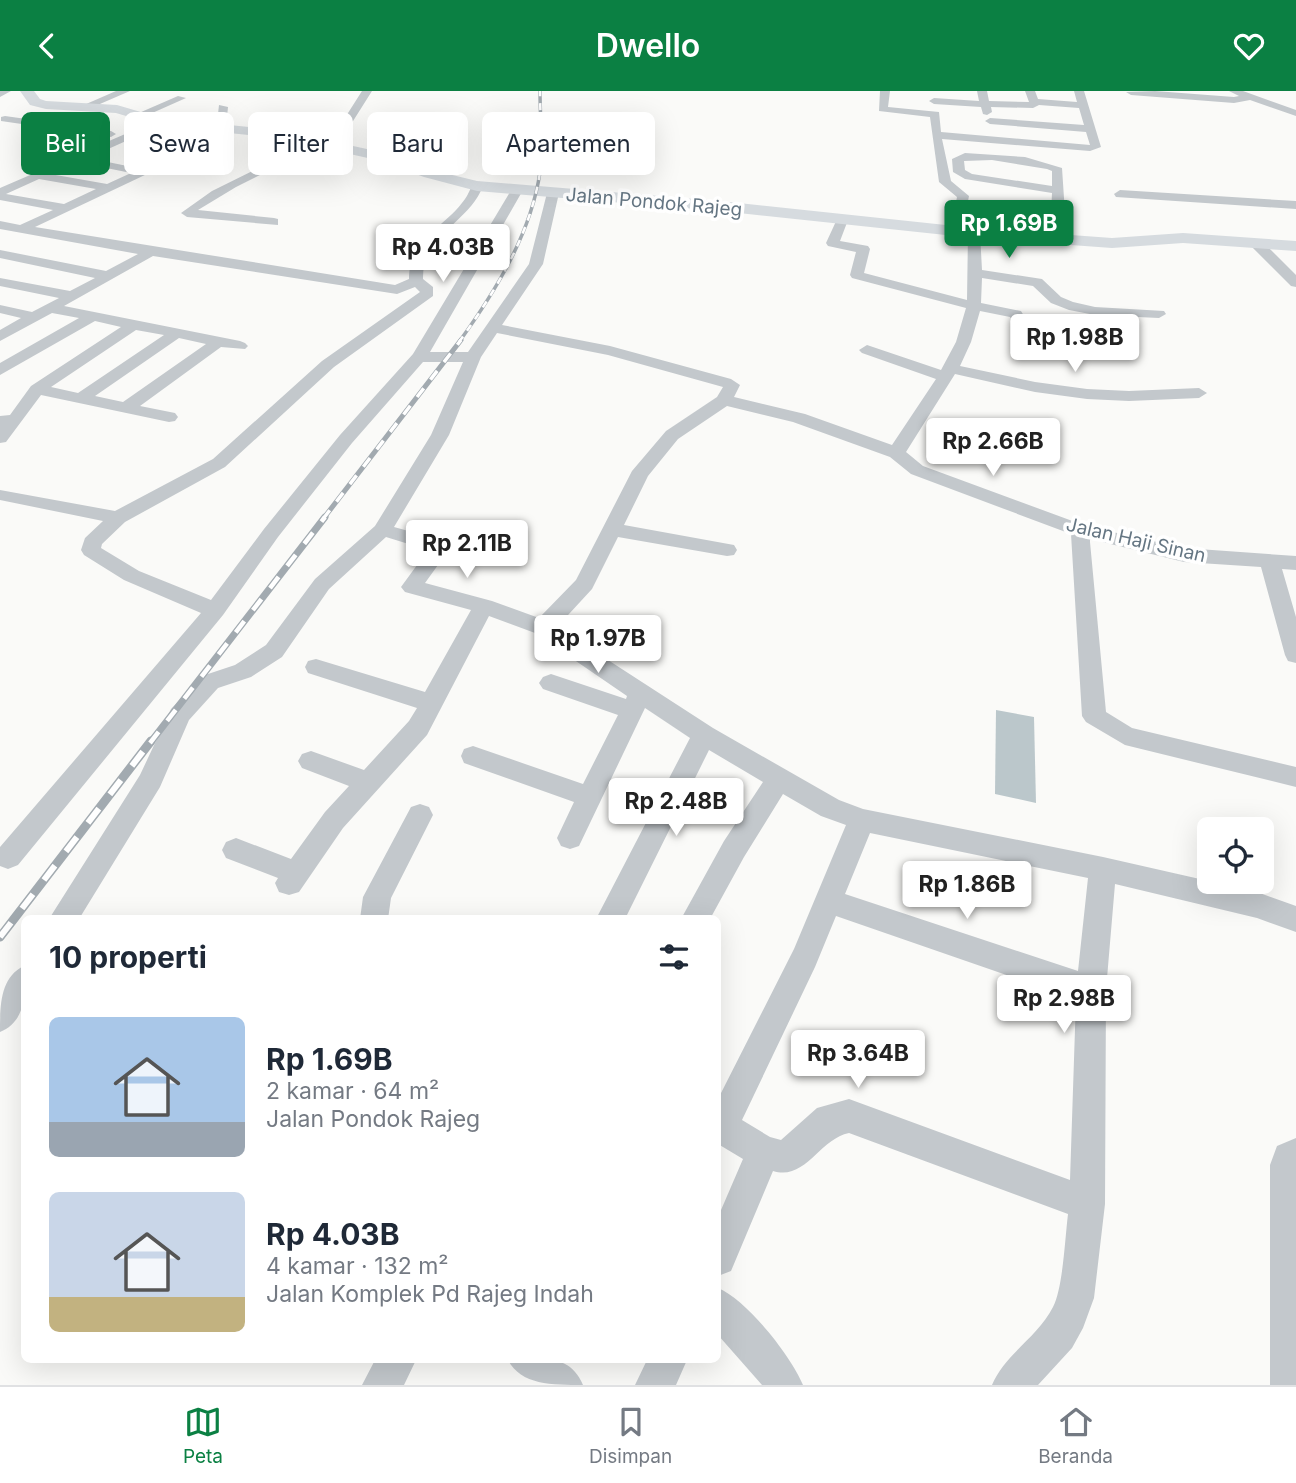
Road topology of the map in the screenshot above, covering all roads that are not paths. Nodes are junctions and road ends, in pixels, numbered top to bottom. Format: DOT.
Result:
graph roads {
  1 [pos="6,91"];
  2 [pos="125,91"];
  3 [pos="367,91"];
  4 [pos="886,91"];
  5 [pos="982,91"];
  6 [pos="1079,91"];
  7 [pos="1234,91"];
  8 [pos="1131,92"];
  9 [pos="0,94"];
  10 [pos="933,96"];
  11 [pos="1032,96"];
  12 [pos="1249,97"];
  13 [pos="181,98"];
  14 [pos="30,100"];
  15 [pos="985,104"];
  16 [pos="1085,105"];
  17 [pos="9,106"];
  18 [pos="82,107"];
  19 [pos="223,107"];
  20 [pos="127,112"];
  21 [pos="145,112"];
  22 [pos="223,112"];
  23 [pos="353,112"];
  24 [pos="1296,113"];
  25 [pos="934,114"];
  26 [pos="3,120"];
  27 [pos="990,121"];
  28 [pos="1092,129"];
  29 [pos="111,134"];
  30 [pos="936,135"];
  31 [pos="993,140"];
  32 [pos="110,166"];
  33 [pos="254,175"];
  34 [pos="434,175"];
  35 [pos="39,176"];
  36 [pos="477,186"];
  37 [pos="109,188"];
  38 [pos="517,190"];
  39 [pos="1056,190"];
  40 [pos="553,193"];
  41 [pos="0,194"];
  42 [pos="1120,194"];
  43 [pos="1296,205"];
  44 [pos="64,208"];
  45 [pos="842,220"];
  46 [pos="274,222"];
  47 [pos="0,225"];
  48 [pos="25,230"];
  49 [pos="965,233"];
  50 [pos="173,240"];
  51 [pos="1062,240"];
  52 [pos="1256,244"];
  53 [pos="0,245"];
  54 [pos="1296,246"];
  55 [pos="150,252"];
  56 [pos="0,254"];
  57 [pos="974,273"];
  58 [pos="108,276"];
  59 [pos="416,281"];
  60 [pos="0,282"];
  61 [pos="1296,283"];
  62 [pos="72,296"];
  63 [pos="974,306"];
  64 [pos="50,308"];
  65 [pos="0,309"];
  66 [pos="1159,314"];
  67 [pos="35,317"];
  68 [pos="92,317"];
  69 [pos="1020,321"];
  70 [pos="133,325"];
  71 [pos="494,328"];
  72 [pos="177,333"];
  73 [pos="0,336"];
  74 [pos="218,342"];
  75 [pos="240,346"];
  76 [pos="867,349"];
  77 [pos="419,356"];
  78 [pos="473,357"];
  79 [pos="0,370"];
  80 [pos="947,372"];
  81 [pos="37,389"];
  82 [pos="1199,393"];
  83 [pos="81,398"];
  84 [pos="724,400"];
  85 [pos="127,408"];
  86 [pos="169,417"];
  87 [pos="8,420"];
  88 [pos="0,438"];
  89 [pos="896,453"];
  90 [pos="1,495"];
  91 [pos="118,518"];
  92 [pos="611,529"];
  93 [pos="382,530"];
  94 [pos="1081,531"];
  95 [pos="727,550"];
  96 [pos="1296,563"];
  97 [pos="1270,564"];
  98 [pos="484,606"];
  99 [pos="215,610"];
  100 [pos="543,628"];
  101 [pos="1296,655"];
  102 [pos="316,667"];
  103 [pos="551,683"];
  104 [pos="636,702"];
  105 [pos="431,703"];
  106 [pos="704,735"];
  107 [pos="473,756"];
  108 [pos="311,761"];
  109 [pos="1296,777"];
  110 [pos="779,779"];
  111 [pos="370,783"];
  112 [pos="590,797"];
  113 [pos="420,815"];
  114 [pos="862,820"];
  115 [pos="570,838"];
  116 [pos="236,850"];
  117 [pos="8,857"];
  118 [pos="1103,869"];
  119 [pos="827,899"];
  120 [pos="66,915"];
  121 [pos="375,915"];
  122 [pos="612,915"];
  123 [pos="697,915"];
  124 [pos="1296,919"];
  125 [pos="21,985"];
  126 [pos="1091,991"];
  127 [pos="0,1017"];
  128 [pos="721,1122"];
  129 [pos="721,1127"];
  130 [pos="764,1152"];
  131 [pos="1296,1155"];
  132 [pos="1087,1204"];
  133 [pos="721,1251"];
  134 [pos="721,1310"];
  135 [pos="395,1363"];
  136 [pos="666,1363"];
  137 [pos="382,1385"];
  138 [pos="655,1385"];
  139 [pos="783,1385"];
  140 [pos="1012,1385"];
  141 [pos="1290,1385"];
  1 -- 9 [label="street"];
  2 -- 18 [label="street"];
  3 -- 23 [label="street"];
  4 -- 25 [label="street"];
  5 -- 15 [label="street"];
  6 -- 16 [label="street"];
  7 -- 12 [label="street"];
  8 -- 12 [label="street"];
  10 -- 15 [label="street"];
  10 -- 25 [label="street"];
  11 -- 15 [label="street"];
  11 -- 16 [label="street"];
  12 -- 24 [label="street"];
  13 -- 21 [label="street"];
  14 -- 18 [label="main road, Jalan Pondok Rajeg"];
  15 -- 27 [label="street"];
  16 -- 28 [label="street"];
  17 -- 26 [label="street"];
  18 -- 20 [label="main road, Jalan Pondok Rajeg"];
  19 -- 22 [label="street"];
  25 -- 30 [label="street"];
  26 -- 29 [label="street"];
  27 -- 28 [label="street"];
  27 -- 31 [label="street"];
  28 -- 31 [label="street"];
  30 -- 31 [label="street"];
  30 -- 49 [label="street"];
  32 -- 37 [label="street"];
  33 -- 46 [label="street"];
  34 -- 36 [label="main road, Jalan Pondok Rajeg"];
  35 -- 37 [label="street"];
  35 -- 41 [label="street"];
  36 -- 38 [label="main road, Jalan Pondok Rajeg"];
  36 -- 59 [label="street"];
  37 -- 44 [label="street"];
  38 -- 40 [label="main road, Jalan Pondok Rajeg"];
  38 -- 77 [label="street"];
  39 -- 39 [label="street"];
  39 -- 51 [label="street"];
  40 -- 45 [label="main road, Jalan Pondok Rajeg"];
  40 -- 71 [label="street"];
  41 -- 44 [label="street"];
  42 -- 43 [label="street"];
  44 -- 48 [label="street"];
  45 -- 49 [label="main road, Jalan Pondok Rajeg"];
  45 -- 63 [label="street"];
  47 -- 48 [label="street"];
  48 -- 53 [label="street"];
  48 -- 55 [label="street"];
  49 -- 51 [label="main road, Jalan Pondok Rajeg"];
  49 -- 57 [label="street"];
  50 -- 55 [label="street"];
  51 -- 52 [label="main road, Jalan Pondok Rajeg"];
  52 -- 54 [label="main road, Jalan Pondok Rajeg"];
  52 -- 61 [label="street"];
  55 -- 58 [label="street"];
  55 -- 59 [label="street"];
  56 -- 58 [label="street"];
  57 -- 63 [label="street"];
  57 -- 66 [label="street"];
  58 -- 62 [label="street"];
  59 -- 91 [label="street"];
  60 -- 62 [label="street"];
  62 -- 64 [label="street"];
  63 -- 69 [label="street"];
  63 -- 80 [label="street"];
  64 -- 67 [label="street"];
  64 -- 68 [label="street"];
  65 -- 67 [label="street"];
  67 -- 73 [label="street"];
  68 -- 70 [label="street"];
  68 -- 79 [label="street"];
  70 -- 72 [label="street"];
  70 -- 81 [label="street"];
  71 -- 78 [label="street"];
  71 -- 84 [label="street"];
  72 -- 74 [label="street"];
  72 -- 83 [label="street"];
  74 -- 75 [label="street"];
  74 -- 85 [label="street"];
  76 -- 80 [label="street"];
  77 -- 78 [label="street"];
  77 -- 99 [label="street"];
  78 -- 93 [label="street"];
  80 -- 82 [label="street"];
  80 -- 89 [label="street"];
  81 -- 83 [label="street"];
  81 -- 87 [label="street"];
  83 -- 85 [label="street"];
  84 -- 89 [label="street, Jalan Haji Sinan"];
  84 -- 92 [label="street"];
  85 -- 86 [label="street"];
  87 -- 88 [label="street"];
  89 -- 94 [label="street, Jalan Haji Sinan"];
  90 -- 91 [label="street"];
  91 -- 99 [label="street"];
  92 -- 95 [label="street"];
  92 -- 100 [label="street"];
  93 -- 98 [label="street"];
  93 -- 120 [label="street"];
  94 -- 97 [label="street, Jalan Haji Sinan"];
  94 -- 109 [label="street"];
  96 -- 97 [label="street, Jalan Haji Sinan"];
  97 -- 101 [label="street"];
  98 -- 100 [label="street"];
  98 -- 105 [label="street"];
  99 -- 117 [label="street"];
  100 -- 104 [label="street"];
  102 -- 105 [label="street"];
  103 -- 104 [label="street"];
  104 -- 106 [label="street"];
  104 -- 112 [label="street"];
  105 -- 111 [label="street"];
  106 -- 110 [label="street"];
  106 -- 122 [label="street"];
  107 -- 112 [label="street"];
  108 -- 111 [label="street"];
  110 -- 114 [label="street"];
  110 -- 123 [label="street"];
  111 -- 116 [label="street"];
  112 -- 115 [label="street"];
  113 -- 121 [label="street"];
  114 -- 118 [label="street"];
  114 -- 119 [label="street"];
  118 -- 124 [label="street"];
  118 -- 126 [label="street"];
  119 -- 126 [label="street"];
  119 -- 128 [label="street"];
  125 -- 127 [label="street"];
  126 -- 132 [label="street"];
  129 -- 130 [label="street"];
  130 -- 132 [label="street"];
  130 -- 133 [label="street"];
  131 -- 141 [label="street"];
  132 -- 140 [label="street"];
  134 -- 139 [label="street"];
  135 -- 137 [label="street"];
  136 -- 138 [label="street"];
}
